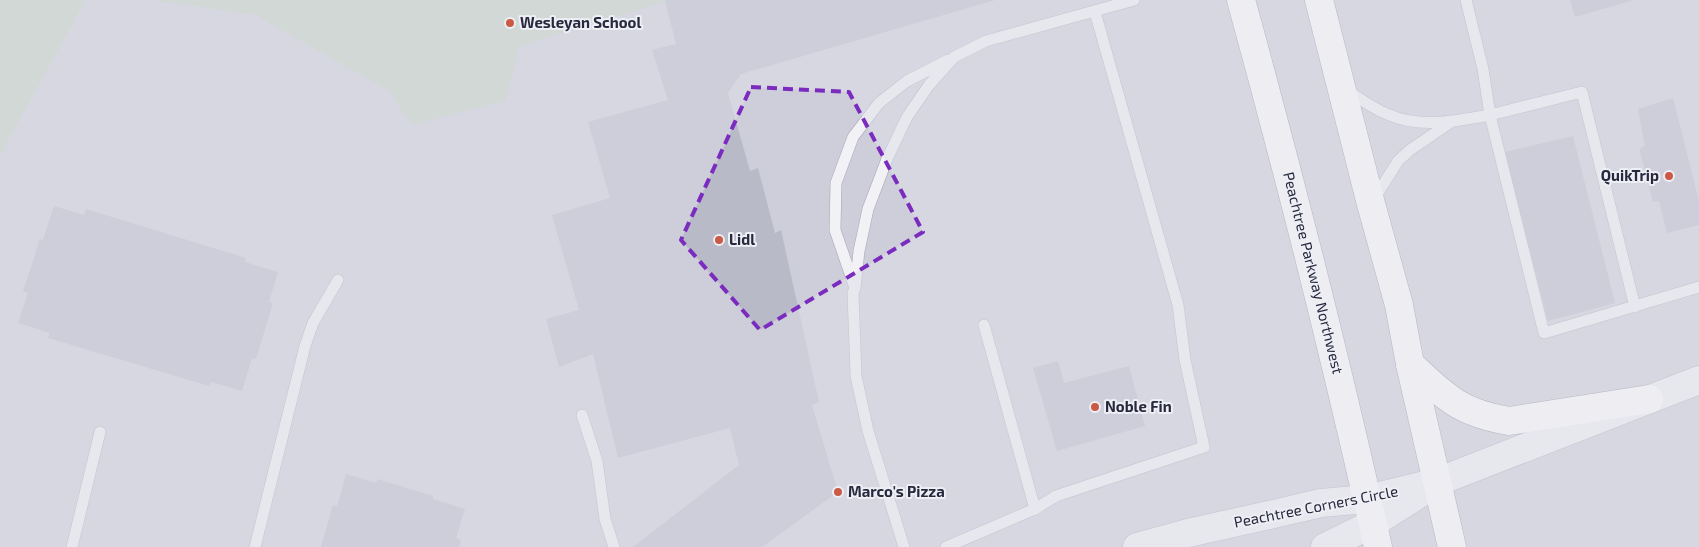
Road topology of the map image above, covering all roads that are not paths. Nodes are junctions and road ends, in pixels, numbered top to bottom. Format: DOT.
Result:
graph roads {
  1 [pos="1134,0"];
  2 [pos="1241,0"];
  3 [pos="1319,0"];
  4 [pos="1466,0"];
  5 [pos="1094,12"];
  6 [pos="954,57"];
  7 [pos="1342,87"];
  8 [pos="1490,115"];
  9 [pos="1451,122"];
  10 [pos="1371,204"];
  11 [pos="338,280"];
  12 [pos="1699,286"];
  13 [pos="855,288"];
  14 [pos="1635,307"];
  15 [pos="984,325"];
  16 [pos="1410,364"];
  17 [pos="1699,380"];
  18 [pos="1650,399"];
  19 [pos="582,415"];
  20 [pos="100,432"];
  21 [pos="1437,482"];
  22 [pos="1035,509"];
  23 [pos="1372,523"];
  24 [pos="72,547"];
  25 [pos="255,547"];
  26 [pos="614,547"];
  27 [pos="904,547"];
  28 [pos="946,547"];
  29 [pos="1137,547"];
  30 [pos="1325,547"];
  31 [pos="1452,547"];
  1 -- 5 [label="lane"];
  2 -- 23 [label="highway, Peachtree Parkway Northwest"];
  3 -- 7 [label="highway"];
  4 -- 8 [label="lane"];
  5 -- 6 [label="lane"];
  5 -- 22 [label="lane"];
  6 -- 13 [label="lane"];
  6 -- 13 [label="lane"];
  7 -- 9 [label="lane"];
  7 -- 10 [label="highway"];
  8 -- 9 [label="lane"];
  8 -- 14 [label="lane"];
  8 -- 14 [label="lane"];
  9 -- 10 [label="lane"];
  10 -- 16 [label="highway"];
  11 -- 25 [label="lane"];
  12 -- 14 [label="lane"];
  13 -- 27 [label="lane"];
  15 -- 22 [label="lane"];
  16 -- 18 [label="highway"];
  16 -- 21 [label="highway"];
  17 -- 18 [label="street, Peachtree Corners Circle"];
  18 -- 21 [label="street, Peachtree Corners Circle"];
  19 -- 26 [label="lane"];
  20 -- 24 [label="lane"];
  21 -- 23 [label="street, Peachtree Corners Circle"];
  21 -- 31 [label="highway"];
  22 -- 28 [label="lane"];
  23 -- 29 [label="street, Peachtree Corners Circle"];
  23 -- 30 [label="street, Peachtree Corners Circle"];
}
